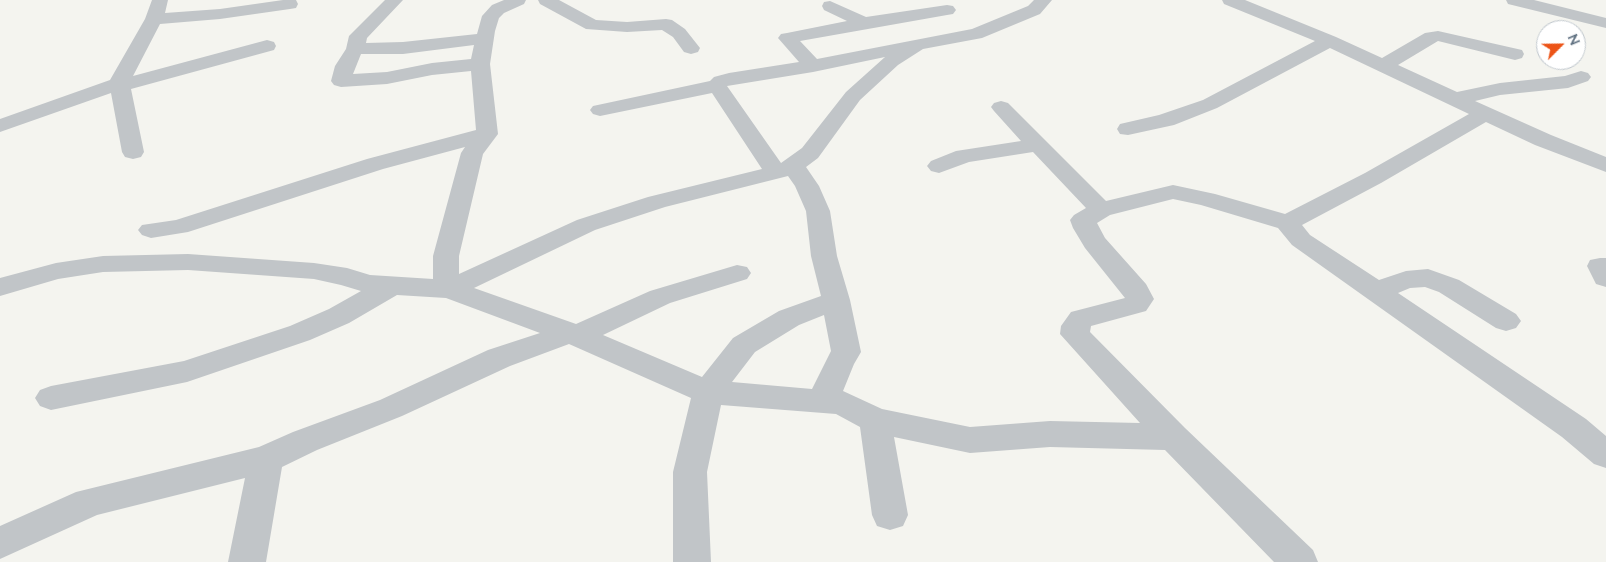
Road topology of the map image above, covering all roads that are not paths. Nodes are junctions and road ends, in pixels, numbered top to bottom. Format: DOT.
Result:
graph roads {
  1 [pos="395,0"];
  2 [pos="518,0"];
  3 [pos="546,0"];
  4 [pos="1044,0"];
  5 [pos="1230,0"];
  6 [pos="1526,1"];
  7 [pos="290,4"];
  8 [pos="944,5"];
  9 [pos="830,6"];
  10 [pos="157,9"];
  11 [pos="1601,19"];
  12 [pos="864,23"];
  13 [pos="976,34"];
  14 [pos="486,38"];
  15 [pos="1330,41"];
  16 [pos="918,44"];
  17 [pos="267,46"];
  18 [pos="691,48"];
  19 [pos="355,49"];
  20 [pos="1515,54"];
  21 [pos="480,64"];
  22 [pos="813,66"];
  23 [pos="1384,66"];
  24 [pos="1581,77"];
  25 [pos="118,85"];
  26 [pos="717,86"];
  27 [pos="1455,99"];
  28 [pos="1001,107"];
  29 [pos="600,110"];
  30 [pos="1486,113"];
  31 [pos="0,126"];
  32 [pos="1128,129"];
  33 [pos="487,134"];
  34 [pos="1038,145"];
  35 [pos="133,152"];
  36 [pos="1606,165"];
  37 [pos="939,166"];
  38 [pos="785,170"];
  39 [pos="1101,210"];
  40 [pos="1287,223"];
  41 [pos="151,230"];
  42 [pos="1606,266"];
  43 [pos="737,273"];
  44 [pos="1606,278"];
  45 [pos="391,286"];
  46 [pos="0,287"];
  47 [pos="449,289"];
  48 [pos="1374,292"];
  49 [pos="836,300"];
  50 [pos="1506,321"];
  51 [pos="574,334"];
  52 [pos="708,392"];
  53 [pos="51,398"];
  54 [pos="823,401"];
  55 [pos="876,420"];
  56 [pos="1173,437"];
  57 [pos="1606,455"];
  58 [pos="266,459"];
  59 [pos="890,516"];
  60 [pos="0,543"];
  61 [pos="247,562"];
  62 [pos="692,562"];
  63 [pos="1299,562"];
  1 -- 19 [label="street"];
  2 -- 14 [label="street"];
  3 -- 18 [label="street"];
  4 -- 13 [label="street"];
  5 -- 15 [label="street"];
  6 -- 11 [label="street"];
  7 -- 10 [label="street"];
  8 -- 12 [label="street"];
  8 -- 13 [label="street"];
  9 -- 12 [label="street"];
  10 -- 25 [label="street"];
  12 -- 22 [label="street"];
  13 -- 16 [label="street"];
  14 -- 19 [label="street"];
  14 -- 21 [label="street"];
  15 -- 23 [label="street"];
  15 -- 32 [label="street"];
  16 -- 22 [label="street"];
  16 -- 38 [label="street"];
  17 -- 25 [label="street"];
  19 -- 21 [label="street"];
  20 -- 23 [label="street"];
  21 -- 33 [label="street"];
  22 -- 26 [label="street"];
  23 -- 27 [label="street"];
  24 -- 27 [label="street"];
  25 -- 31 [label="street"];
  25 -- 35 [label="street"];
  26 -- 29 [label="street"];
  26 -- 38 [label="street"];
  27 -- 30 [label="street"];
  28 -- 34 [label="street"];
  30 -- 36 [label="street"];
  30 -- 40 [label="street"];
  33 -- 41 [label="street"];
  33 -- 47 [label="street"];
  34 -- 37 [label="street"];
  34 -- 39 [label="street"];
  38 -- 47 [label="street"];
  38 -- 49 [label="street"];
  39 -- 40 [label="street"];
  39 -- 56 [label="street"];
  40 -- 48 [label="street"];
  42 -- 44 [label="street"];
  43 -- 51 [label="street"];
  45 -- 46 [label="street"];
  45 -- 47 [label="street"];
  45 -- 53 [label="street"];
  47 -- 51 [label="street"];
  48 -- 50 [label="street"];
  48 -- 57 [label="street"];
  49 -- 52 [label="street"];
  49 -- 54 [label="street"];
  51 -- 52 [label="street"];
  51 -- 58 [label="street"];
  52 -- 54 [label="street"];
  52 -- 62 [label="street"];
  54 -- 55 [label="street"];
  55 -- 56 [label="street"];
  55 -- 59 [label="street"];
  56 -- 63 [label="street"];
  58 -- 60 [label="street"];
  58 -- 61 [label="street"];
}
